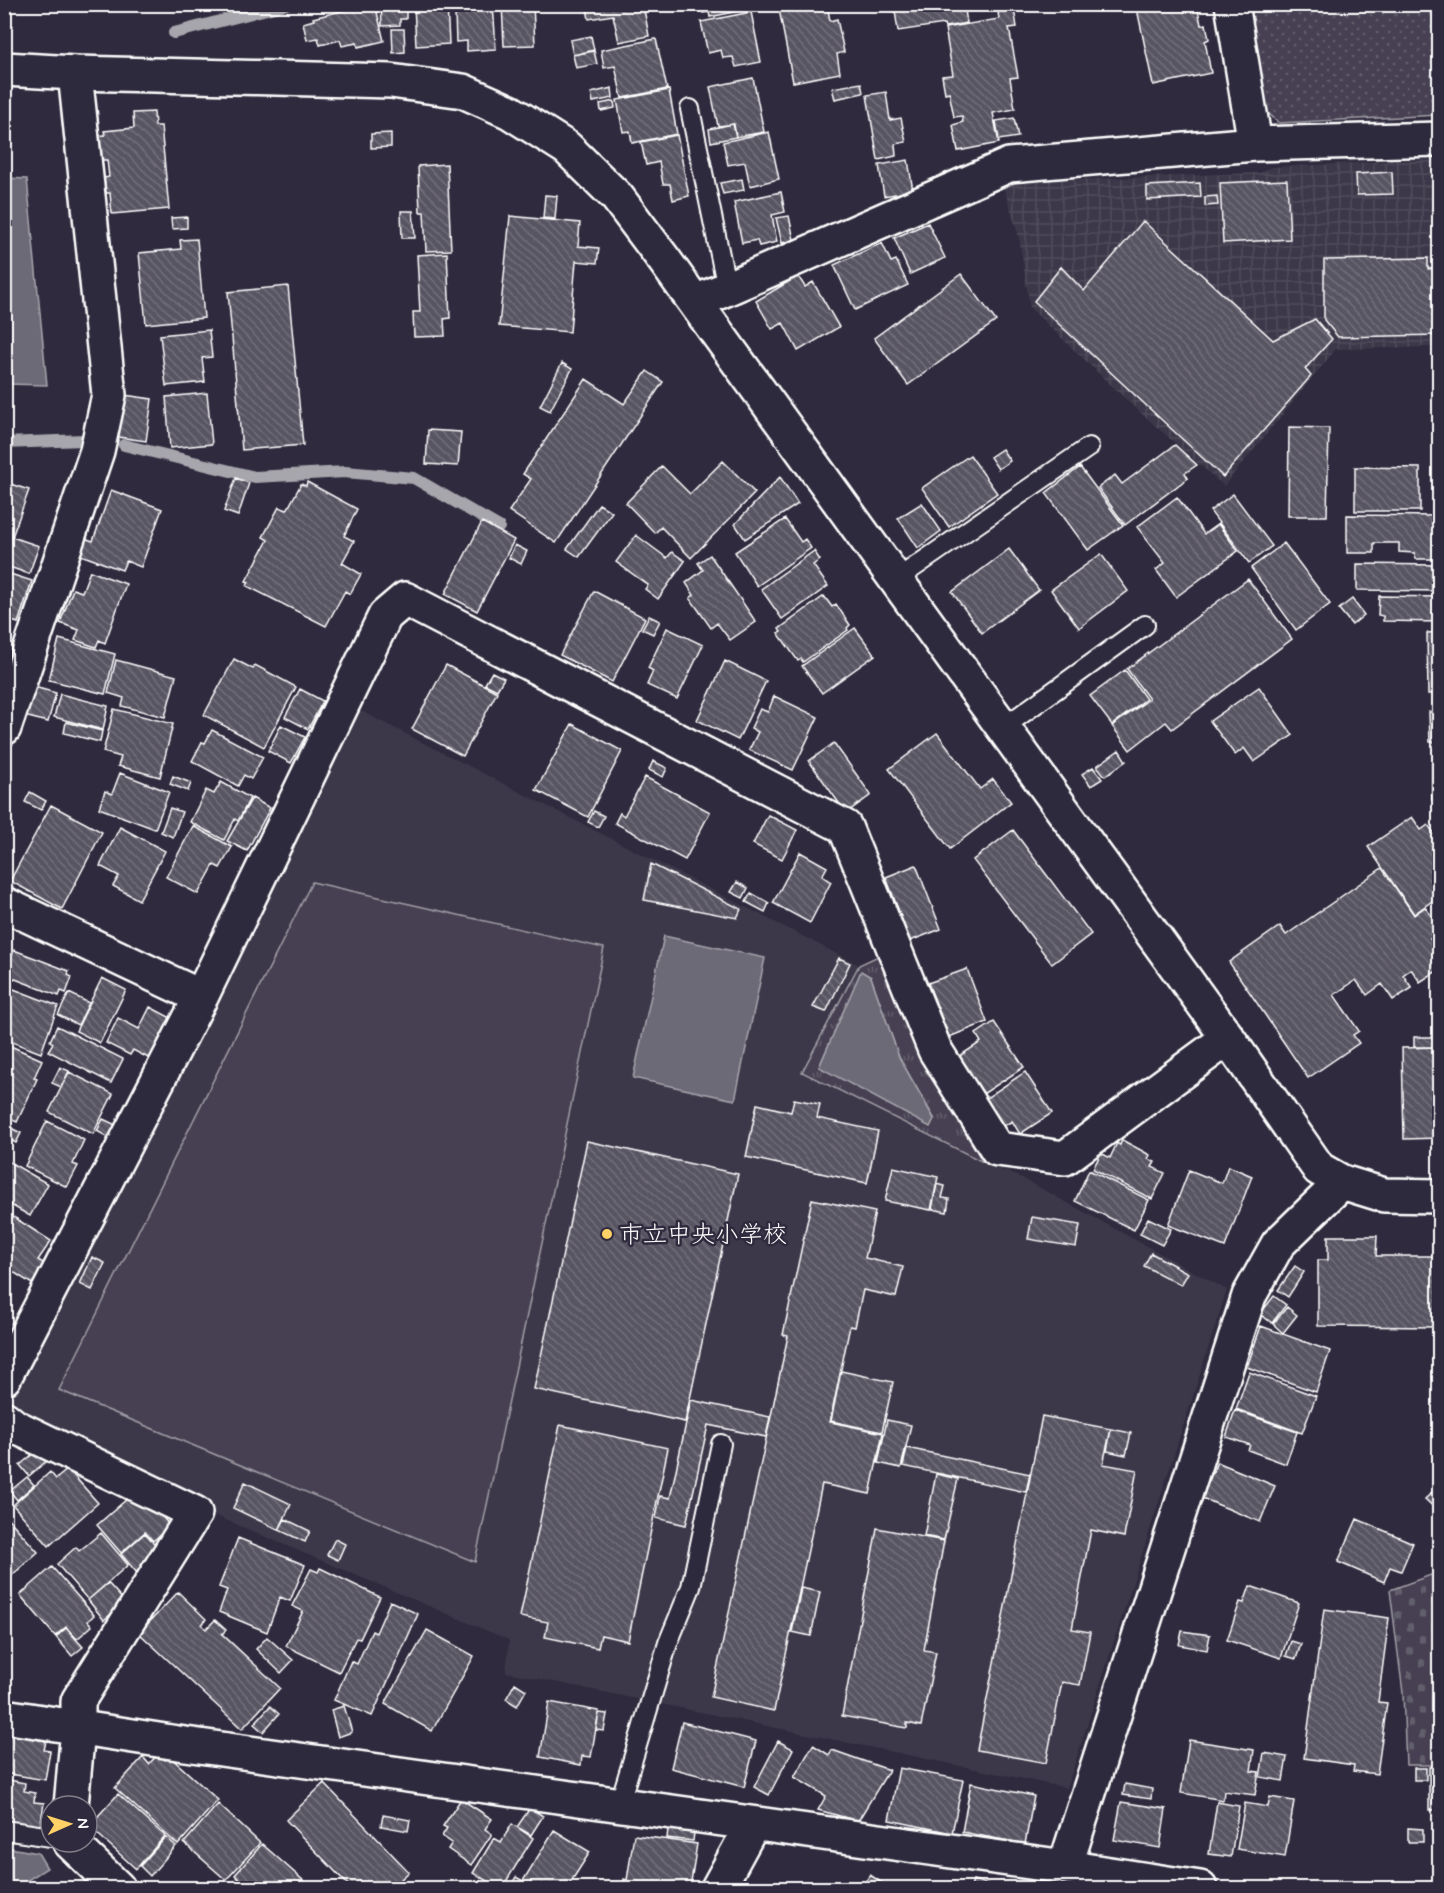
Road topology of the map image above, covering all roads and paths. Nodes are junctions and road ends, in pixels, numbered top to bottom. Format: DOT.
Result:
graph roads {
  1 [pos="1232,4"];
  2 [pos="4,69"];
  3 [pos="75,73"];
  4 [pos="690,109"];
  5 [pos="1440,139"];
  6 [pos="1255,144"];
  7 [pos="727,289"];
  8 [pos="696,302"];
  9 [pos="1089,447"];
  10 [pos="897,579"];
  11 [pos="1145,625"];
  12 [pos="1004,727"];
  13 [pos="4,728"];
  14 [pos="4,904"];
  15 [pos="201,997"];
  16 [pos="1228,1038"];
  17 [pos="1342,1182"];
  18 [pos="1440,1196"];
  19 [pos="4,1378"];
  20 [pos="4,1418"];
  21 [pos="721,1444"];
  22 [pos="4,1716"];
  23 [pos="78,1729"];
  24 [pos="72,1794"];
  25 [pos="619,1805"];
  26 [pos="753,1824"];
  27 [pos="4,1830"];
  28 [pos="39,1836"];
  29 [pos="80,1854"];
  30 [pos="1065,1867"];
  31 [pos="107,1886"];
  32 [pos="718,1888"];
  33 [pos="1200,1888"];
  1 -- 6 [label="street"];
  2 -- 3 [label="street"];
  3 -- 8 [label="street"];
  3 -- 13 [label="street"];
  4 -- 7 [label="lane"];
  5 -- 6 [label="street"];
  6 -- 7 [label="street"];
  7 -- 8 [label="street"];
  8 -- 10 [label="street"];
  9 -- 10 [label="lane"];
  10 -- 12 [label="street"];
  11 -- 12 [label="lane"];
  12 -- 16 [label="street"];
  14 -- 15 [label="street"];
  15 -- 16 [label="street"];
  15 -- 19 [label="street"];
  16 -- 17 [label="street"];
  17 -- 18 [label="street"];
  17 -- 30 [label="street"];
  20 -- 23 [label="street"];
  21 -- 25 [label="lane"];
  22 -- 23 [label="street"];
  23 -- 24 [label="street"];
  23 -- 25 [label="street"];
  25 -- 26 [label="street"];
  26 -- 30 [label="street"];
  26 -- 32 [label="street"];
  27 -- 28 [label="lane"];
  29 -- 31 [label="street"];
  30 -- 33 [label="street"];
}
